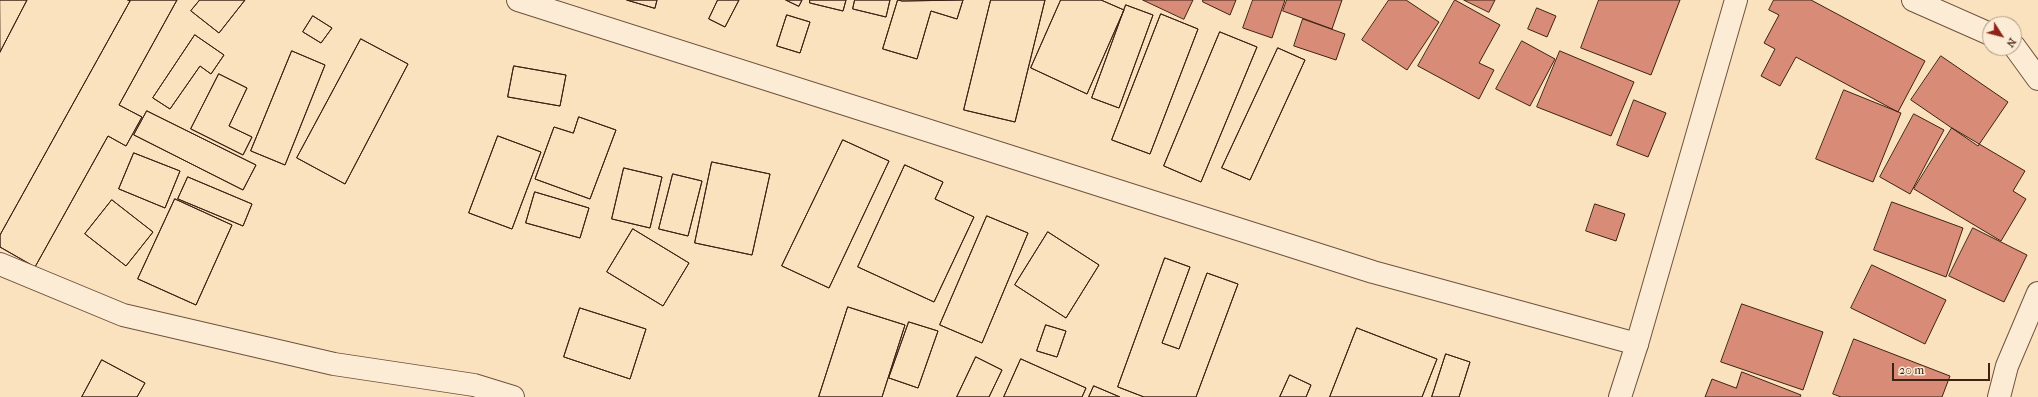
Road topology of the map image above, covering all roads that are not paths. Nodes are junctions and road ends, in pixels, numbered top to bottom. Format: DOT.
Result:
graph roads {
  1 [pos="518,0"];
  2 [pos="1736,0"];
  3 [pos="1913,0"];
  4 [pos="1982,30"];
  5 [pos="2022,48"];
  6 [pos="2038,55"];
  7 [pos="2022,56"];
  8 [pos="2038,79"];
  9 [pos="0,264"];
  10 [pos="2038,293"];
  11 [pos="1637,344"];
  12 [pos="505,396"];
  13 [pos="1620,397"];
  14 [pos="1999,397"];
  1 -- 11 [label="street"];
  2 -- 11 [label="street"];
  3 -- 4 [label="street"];
  5 -- 6 [label="street"];
  7 -- 8 [label="street"];
  9 -- 12 [label="street"];
  10 -- 14 [label="street"];
  11 -- 13 [label="street"];
}
